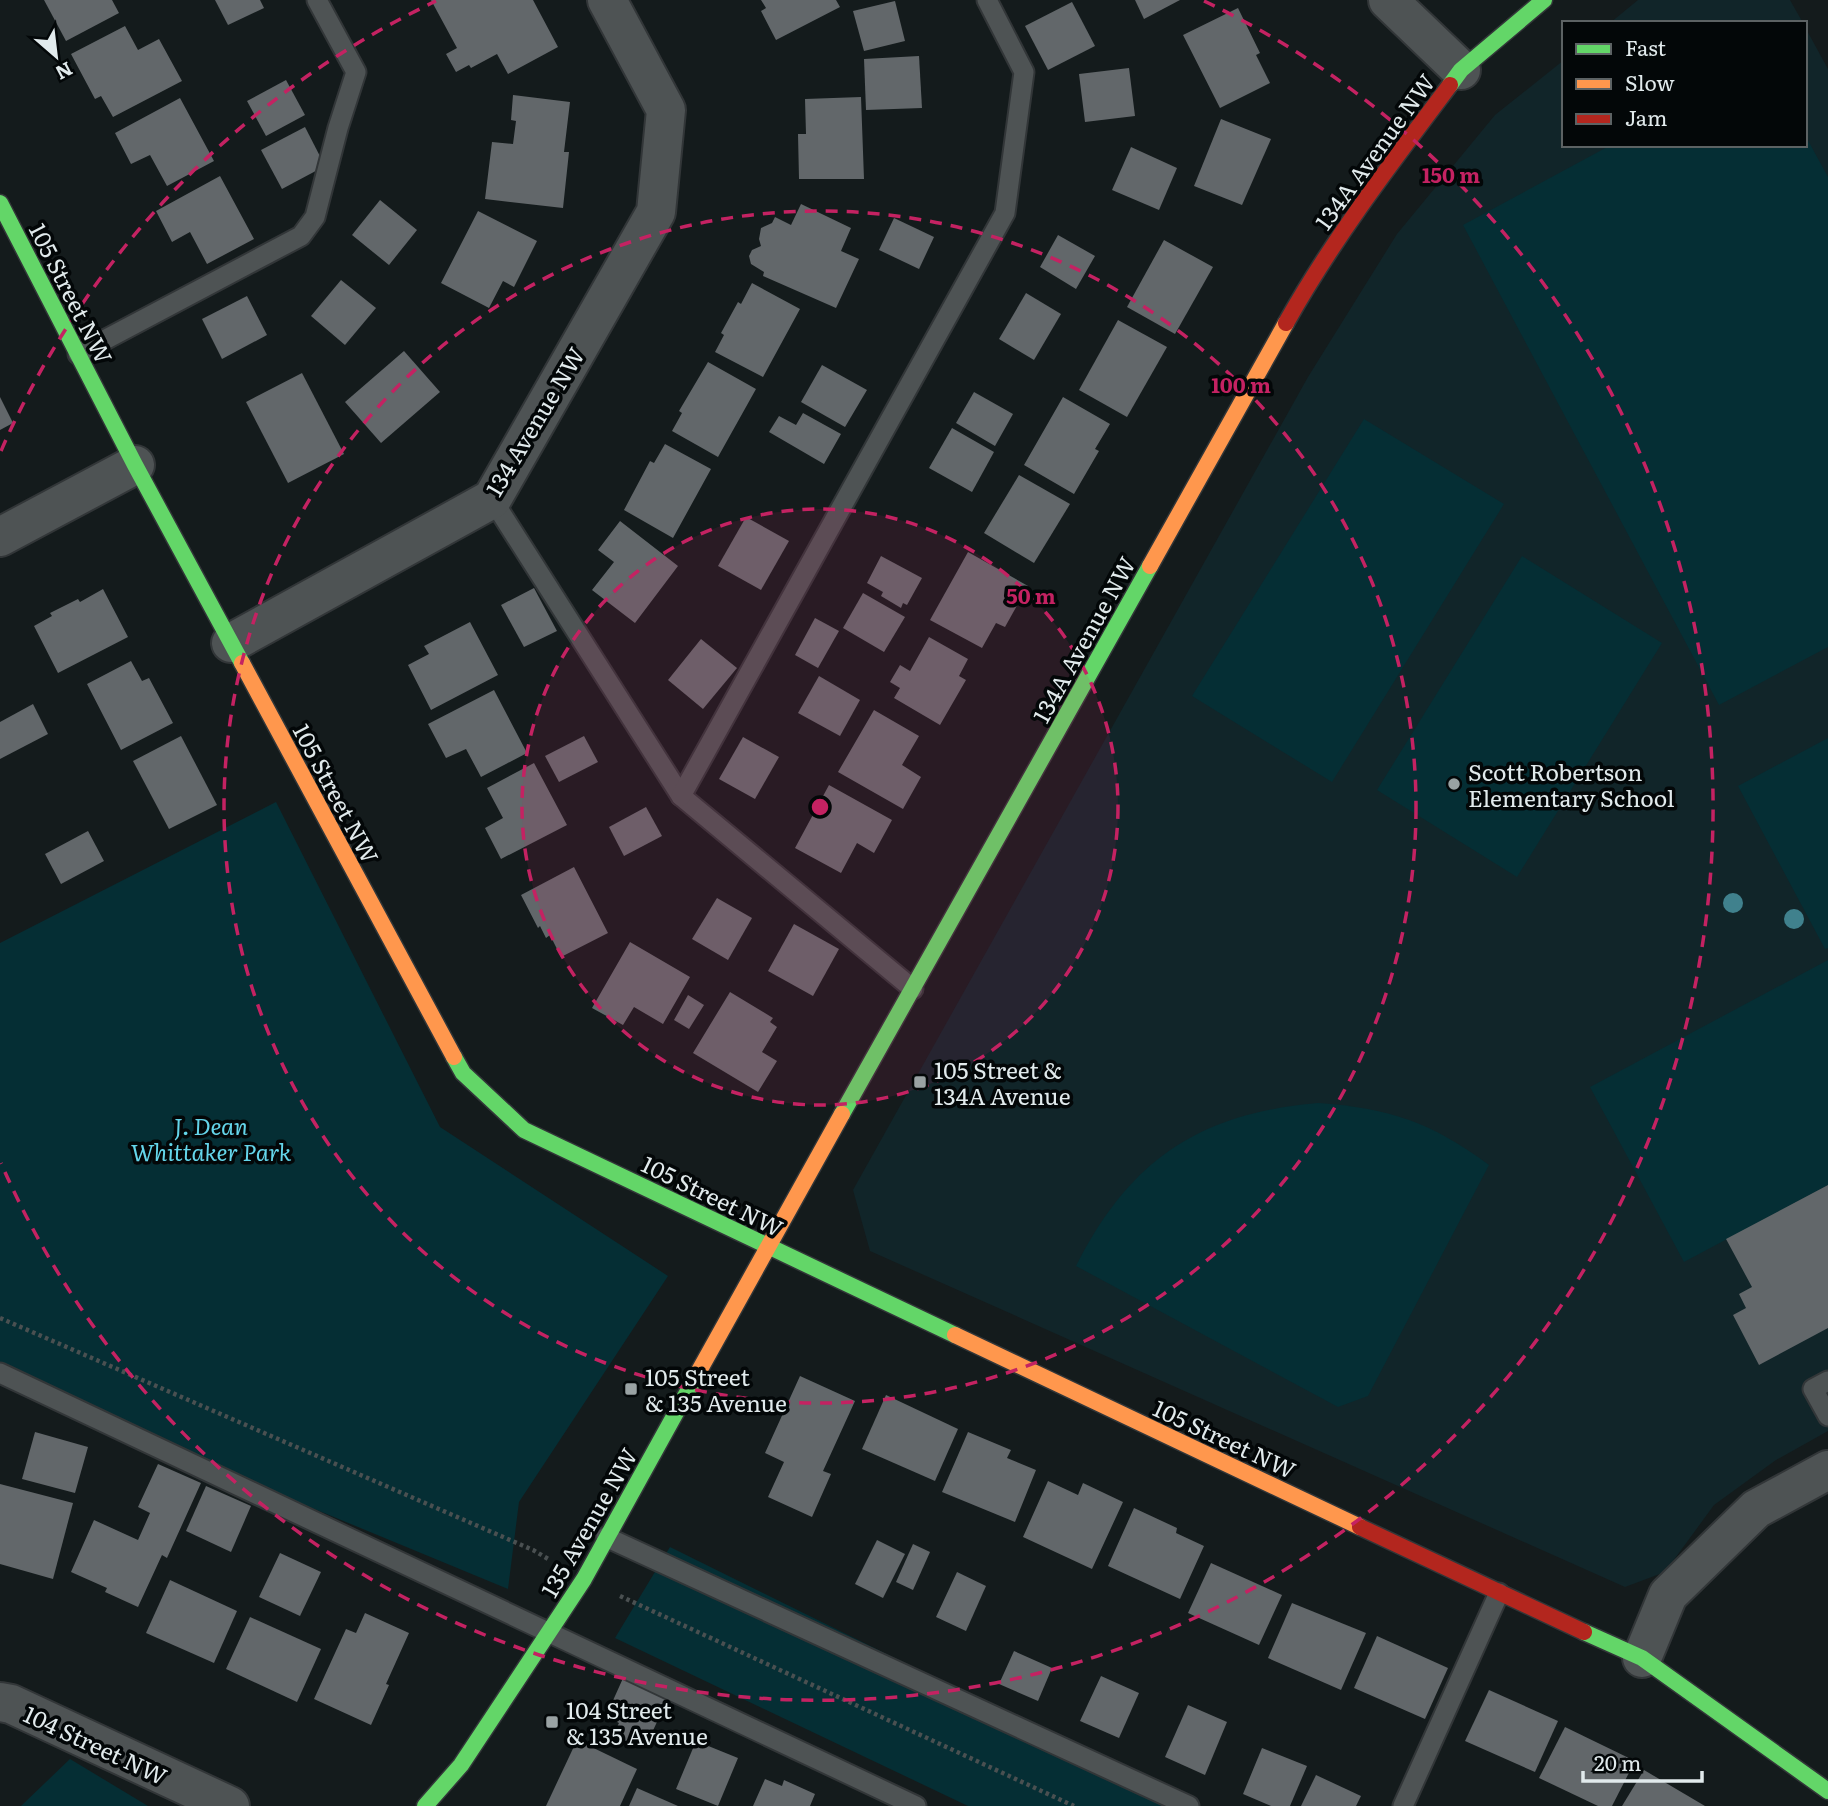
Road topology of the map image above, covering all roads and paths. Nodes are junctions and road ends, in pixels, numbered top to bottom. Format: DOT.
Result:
graph roads {
  1 [pos="317,0"];
  2 [pos="607,0"];
  3 [pos="986,0"];
  4 [pos="1388,0"];
  5 [pos="1544,0"];
  6 [pos="1461,70"];
  7 [pos="0,204"];
  8 [pos="78,354"];
  9 [pos="135,465"];
  10 [pos="492,499"];
  11 [pos="0,537"];
  12 [pos="231,643"];
  13 [pos="681,796"];
  14 [pos="913,989"];
  15 [pos="768,1246"];
  16 [pos="0,1318"];
  17 [pos="0,1373"];
  18 [pos="1828,1381"];
  19 [pos="1828,1416"];
  20 [pos="1828,1470"];
  21 [pos="606,1537"];
  22 [pos="584,1579"];
  23 [pos="1499,1593"];
  24 [pos="550,1634"];
  25 [pos="1642,1658"];
  26 [pos="0,1702"];
  27 [pos="1828,1791"];
  28 [pos="230,1806"];
  29 [pos="425,1806"];
  30 [pos="916,1806"];
  31 [pos="1074,1806"];
  32 [pos="1189,1806"];
  33 [pos="1403,1806"];
  1 -- 8 [label="lane"];
  2 -- 10 [label="street, 134 Avenue NW"];
  3 -- 13 [label="lane"];
  4 -- 6 [label="street"];
  5 -- 6 [label="street"];
  6 -- 14 [label="street, 134A Avenue NW"];
  7 -- 8 [label="street, 105 Street NW"];
  8 -- 9 [label="street, 105 Street NW"];
  9 -- 11 [label="street"];
  9 -- 12 [label="street, 105 Street NW"];
  10 -- 12 [label="street, 134 Avenue NW"];
  10 -- 13 [label="lane"];
  12 -- 15 [label="street, 105 Street NW"];
  13 -- 14 [label="lane"];
  14 -- 15 [label="street, 134A Avenue NW"];
  15 -- 21 [label="street, 135 Avenue NW"];
  15 -- 23 [label="street, 105 Street NW"];
  16 -- 22 [label="path"];
  17 -- 24 [label="lane"];
  18 -- 19 [label="lane"];
  20 -- 25 [label="street"];
  21 -- 22 [label="street, 135 Avenue NW"];
  21 -- 32 [label="lane"];
  22 -- 24 [label="street, 135 Avenue NW"];
  22 -- 31 [label="path"];
  23 -- 25 [label="street, 105 Street NW"];
  23 -- 33 [label="lane"];
  24 -- 29 [label="street, 135 Avenue NW"];
  24 -- 30 [label="lane"];
  25 -- 27 [label="street, 105 Street NW"];
  26 -- 28 [label="street, 104 Street NW"];
}
